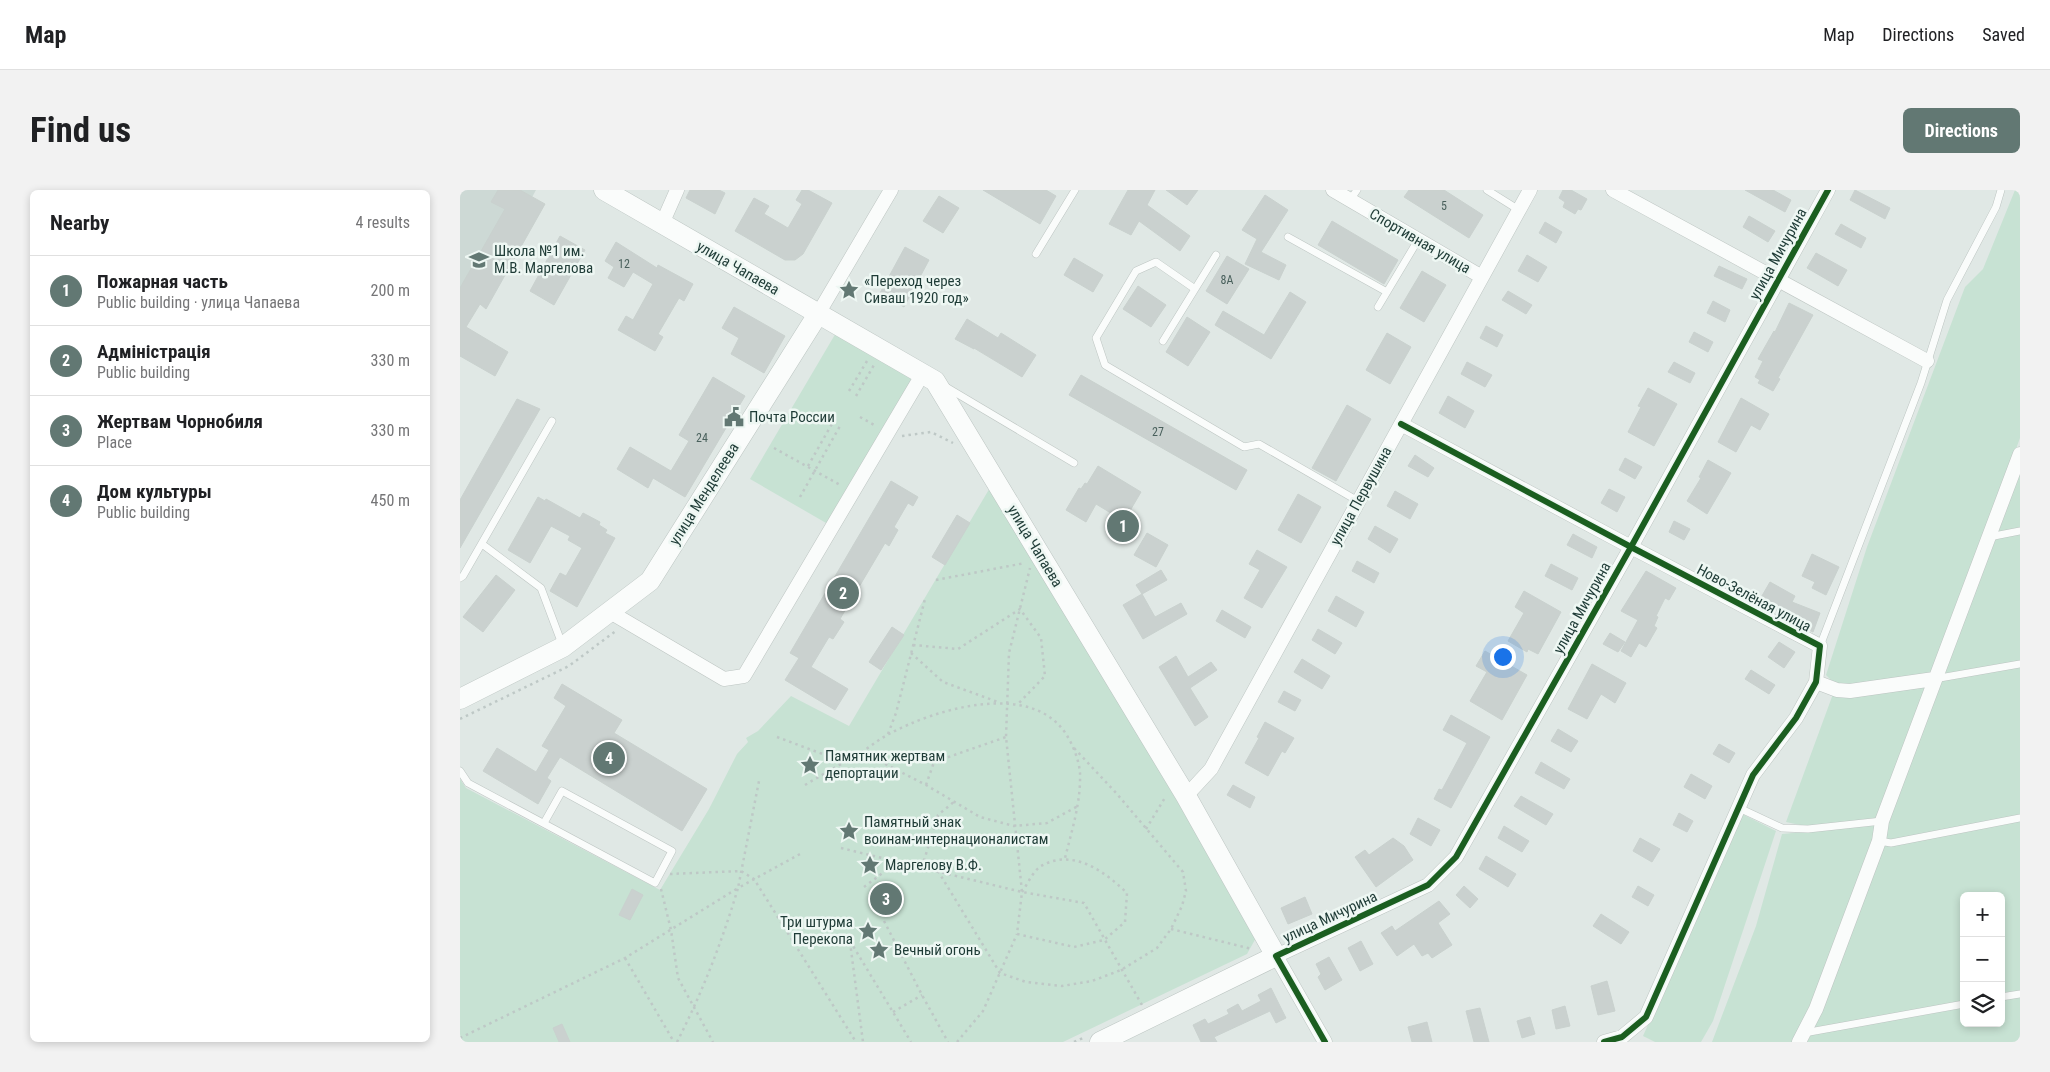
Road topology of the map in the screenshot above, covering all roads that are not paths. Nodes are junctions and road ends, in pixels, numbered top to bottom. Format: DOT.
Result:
graph roads {
  1 [pos="604,190"];
  2 [pos="677,190"];
  3 [pos="891,190"];
  4 [pos="1075,190"];
  5 [pos="1333,190"];
  6 [pos="1488,190"];
  7 [pos="1530,190"];
  8 [pos="1613,190"];
  9 [pos="1828,190"];
  10 [pos="2001,190"];
  11 [pos="1354,195"];
  12 [pos="1520,210"];
  13 [pos="662,224"];
  14 [pos="1288,236"];
  15 [pos="1418,240"];
  16 [pos="1036,254"];
  17 [pos="1216,255"];
  18 [pos="1482,277"];
  19 [pos="1778,279"];
  20 [pos="1195,289"];
  21 [pos="1387,292"];
  22 [pos="1378,307"];
  23 [pos="818,314"];
  24 [pos="1163,341"];
  25 [pos="1927,361"];
  26 [pos="929,378"];
  27 [pos="552,421"];
  28 [pos="1401,424"];
  29 [pos="2020,454"];
  30 [pos="1074,463"];
  31 [pos="1358,501"];
  32 [pos="2020,530"];
  33 [pos="1989,537"];
  34 [pos="482,544"];
  35 [pos="1630,548"];
  36 [pos="460,578"];
  37 [pos="610,612"];
  38 [pos="1820,646"];
  39 [pos="563,647"];
  40 [pos="2020,664"];
  41 [pos="1934,679"];
  42 [pos="1816,682"];
  43 [pos="460,700"];
  44 [pos="460,771"];
  45 [pos="1186,796"];
  46 [pos="1738,808"];
  47 [pos="2020,818"];
  48 [pos="1882,821"];
  49 [pos="544,823"];
  50 [pos="1879,841"];
  51 [pos="1276,956"];
  52 [pos="2020,994"];
  53 [pos="2005,996"];
  54 [pos="1960,1005"];
  55 [pos="1801,1037"];
  56 [pos="1100,1042"];
  57 [pos="1325,1042"];
  58 [pos="1604,1042"];
  1 -- 13 [label="main road, улица Чапаева"];
  2 -- 13 [label="street"];
  3 -- 23 [label="street, улица Менделеева"];
  4 -- 16 [label="lane"];
  5 -- 11 [label="street, Спортивная улица"];
  6 -- 12 [label="lane"];
  7 -- 12 [label="street, улица Первушина"];
  8 -- 19 [label="street"];
  9 -- 19 [label="street, улица Мичурина"];
  10 -- 25 [label="lane"];
  11 -- 15 [label="street, Спортивная улица"];
  12 -- 18 [label="street, улица Первушина"];
  13 -- 23 [label="main road, улица Чапаева"];
  14 -- 21 [label="lane"];
  15 -- 18 [label="street, Спортивная улица"];
  15 -- 21 [label="lane"];
  17 -- 20 [label="lane"];
  18 -- 28 [label="street, улица Первушина"];
  19 -- 25 [label="street"];
  19 -- 35 [label="street, улица Мичурина"];
  20 -- 24 [label="lane"];
  20 -- 31 [label="lane"];
  21 -- 22 [label="lane"];
  23 -- 26 [label="main road, улица Чапаева"];
  23 -- 37 [label="main road, улица Менделеева"];
  25 -- 38 [label="lane"];
  26 -- 30 [label="lane"];
  26 -- 37 [label="street"];
  26 -- 45 [label="main road, улица Чапаева"];
  27 -- 34 [label="lane"];
  28 -- 31 [label="street, улица Первушина"];
  28 -- 35 [label="street, Ново-Зелёная улица"];
  29 -- 33 [label="street"];
  31 -- 45 [label="street, улица Первушина"];
  32 -- 33 [label="lane"];
  33 -- 41 [label="street"];
  34 -- 36 [label="lane"];
  34 -- 39 [label="lane"];
  35 -- 38 [label="street, Ново-Зелёная улица"];
  35 -- 51 [label="street, улица Мичурина"];
  37 -- 39 [label="main road, улица Менделеева"];
  38 -- 42 [label="street, Ново-Зелёная улица"];
  39 -- 43 [label="main road, улица Менделеева"];
  40 -- 41 [label="lane"];
  41 -- 42 [label="street"];
  41 -- 48 [label="street"];
  42 -- 46 [label="street, Ново-Зелёная улица"];
  44 -- 49 [label="lane"];
  45 -- 51 [label="main road, улица Чапаева"];
  46 -- 48 [label="lane"];
  46 -- 58 [label="street, Ново-Зелёная улица"];
  47 -- 50 [label="lane"];
  48 -- 50 [label="street"];
  49 -- 49 [label="lane"];
  50 -- 55 [label="street"];
  51 -- 56 [label="main road, улица Мичурина"];
  51 -- 57 [label="street, улица Чапаева"];
  52 -- 53 [label="lane"];
  54 -- 55 [label="lane"];
}
